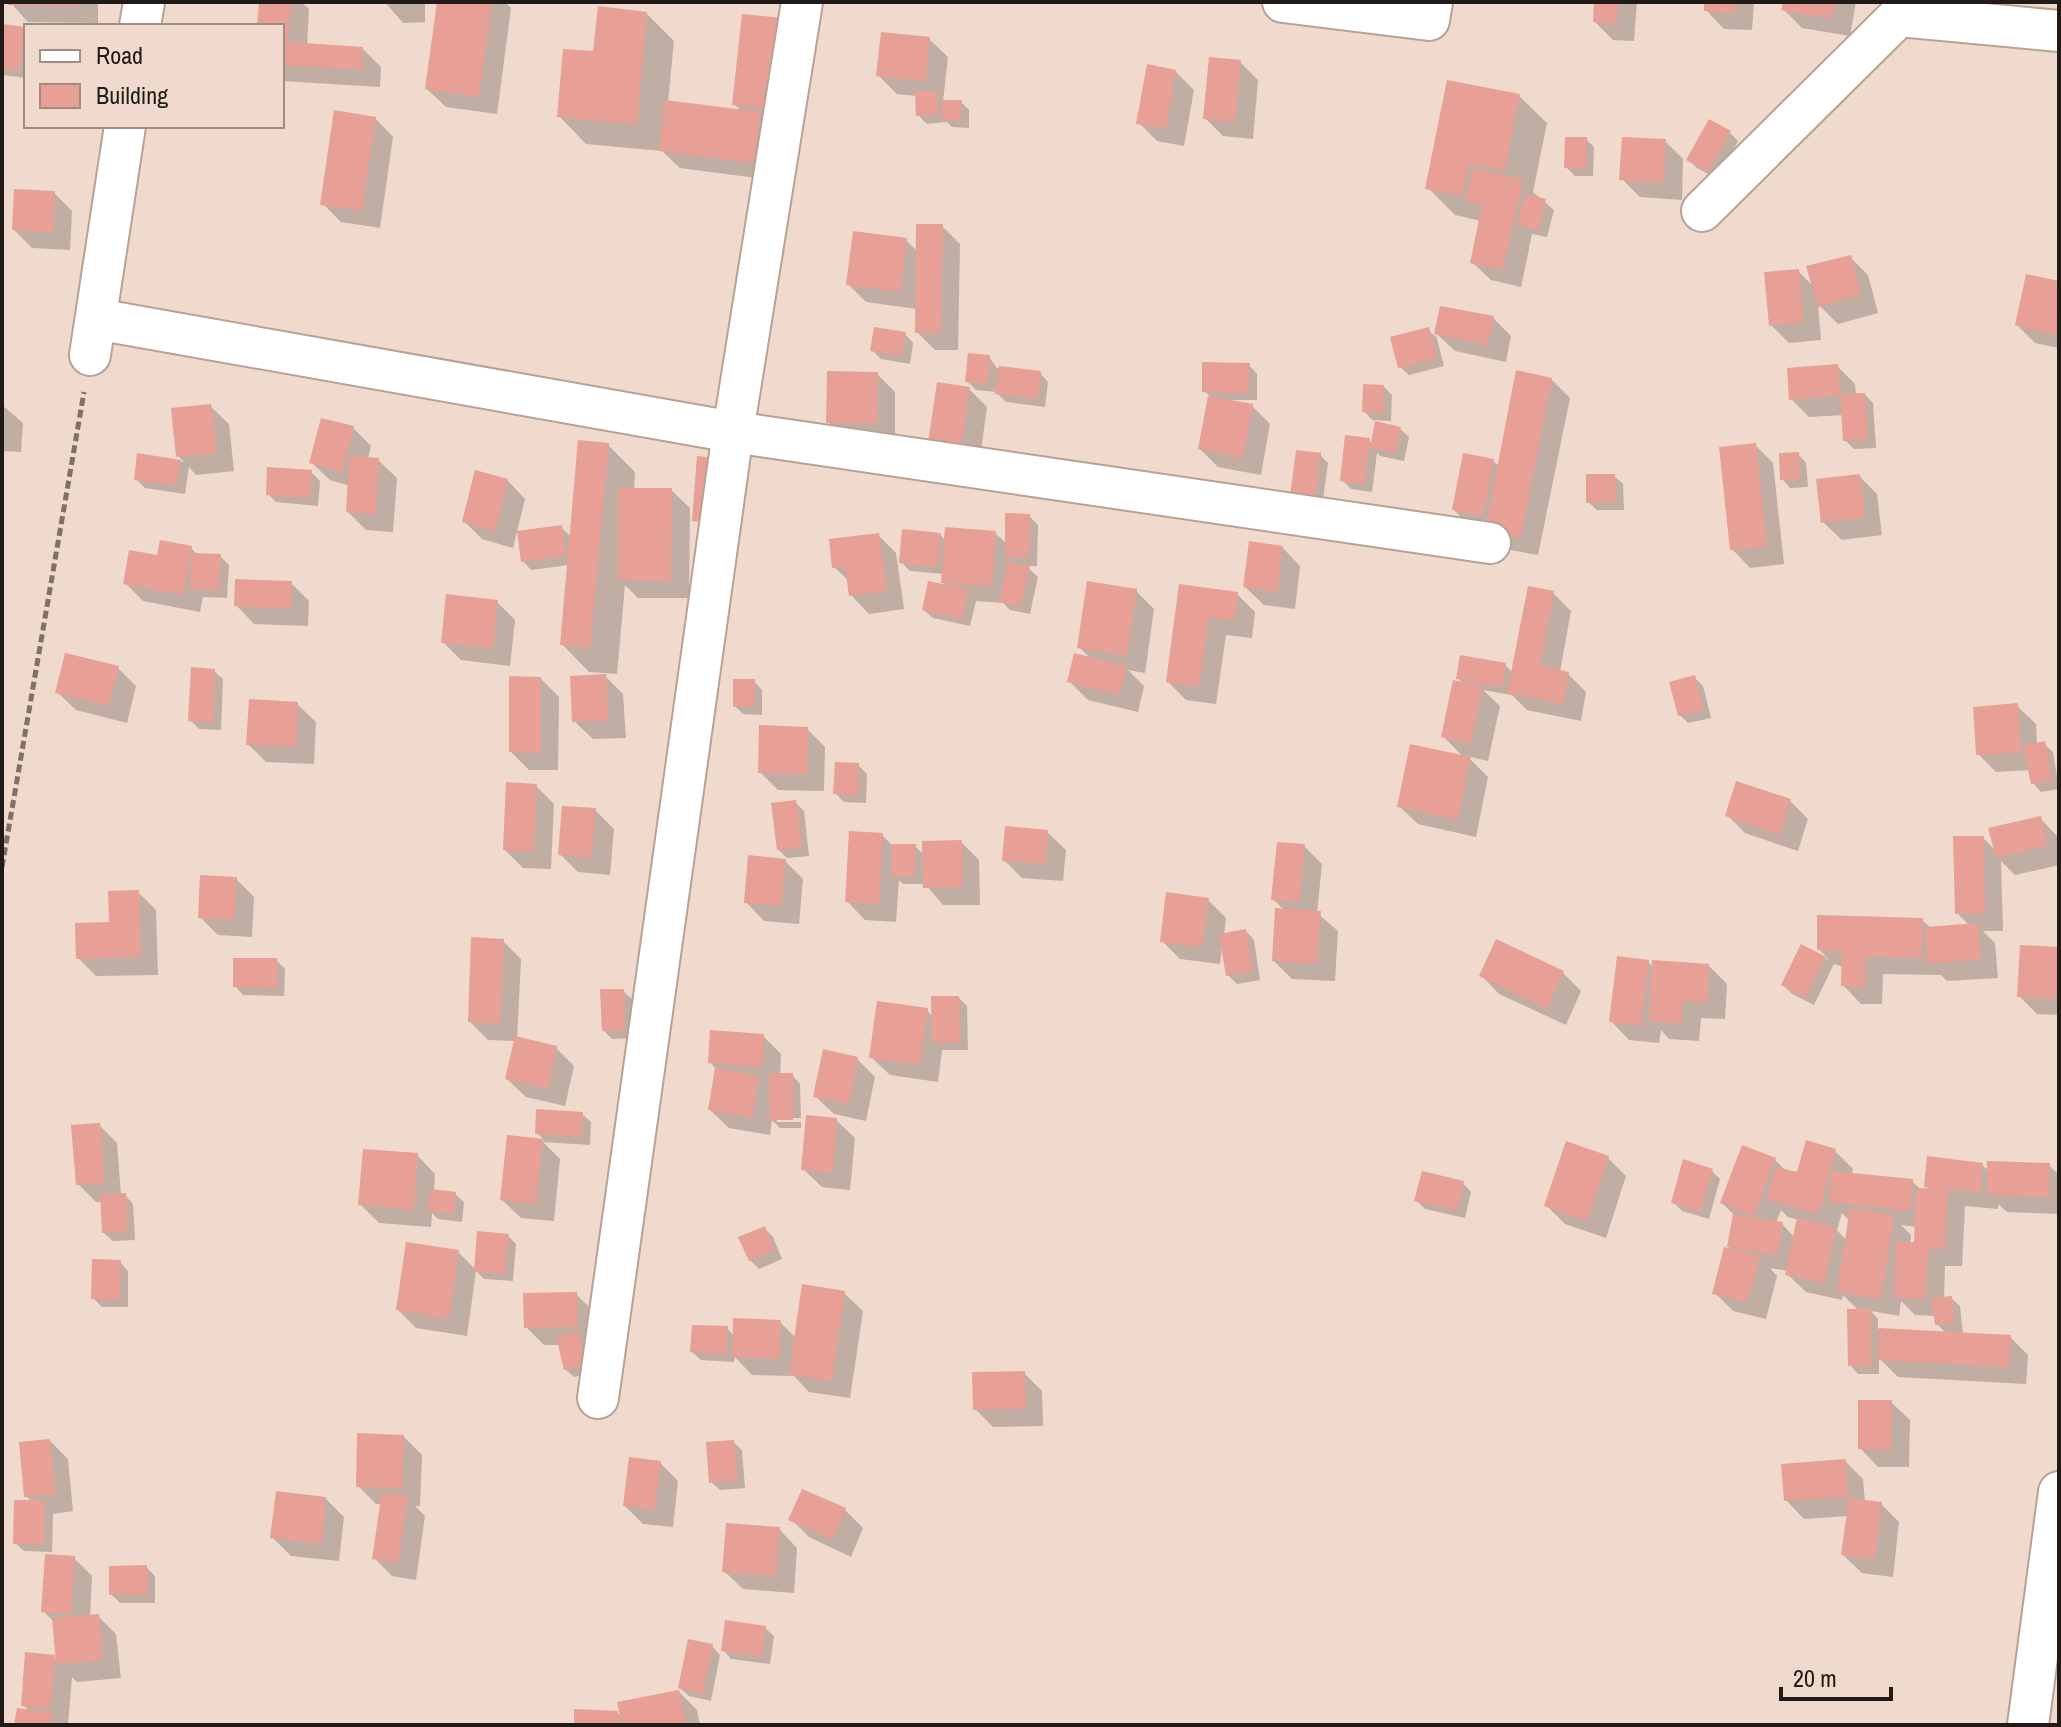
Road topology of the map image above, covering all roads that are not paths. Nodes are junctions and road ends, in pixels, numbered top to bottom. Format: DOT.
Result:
graph roads {
  1 [pos="144,2"];
  2 [pos="802,2"];
  3 [pos="1283,2"];
  4 [pos="1432,2"];
  5 [pos="1906,9"];
  6 [pos="140,24"];
  7 [pos="2059,31"];
  8 [pos="125,128"];
  9 [pos="1702,211"];
  10 [pos="733,432"];
  11 [pos="1490,543"];
  12 [pos="598,1398"];
  13 [pos="2059,1492"];
  14 [pos="2028,1725"];
  1 -- 6 [label="street"];
  2 -- 10 [label="street"];
  3 -- 4 [label="street"];
  5 -- 7 [label="street"];
  5 -- 9 [label="street"];
  8 -- 10 [label="street"];
  10 -- 11 [label="street"];
  10 -- 12 [label="street"];
  13 -- 14 [label="street"];
}
